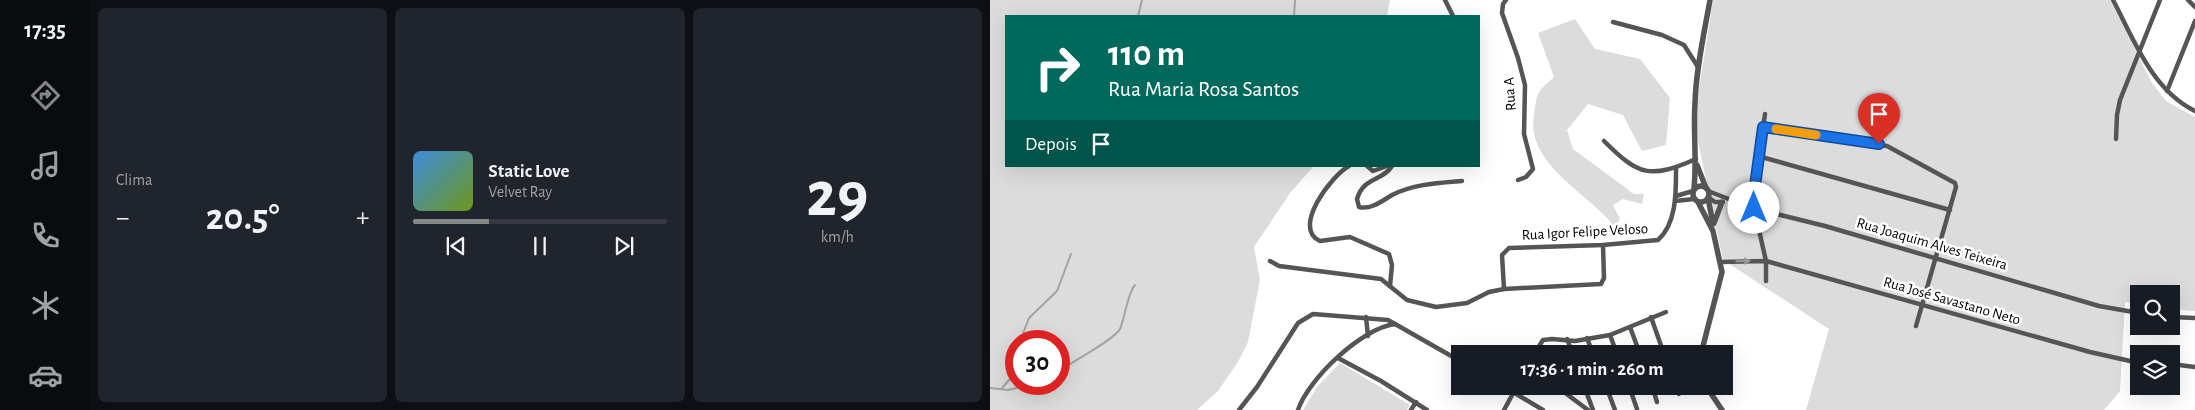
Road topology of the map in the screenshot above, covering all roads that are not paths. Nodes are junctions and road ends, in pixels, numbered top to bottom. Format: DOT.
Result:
graph roads {
  1 [pos="1445,0"];
  2 [pos="1506,0"];
  3 [pos="1710,0"];
  4 [pos="2112,0"];
  5 [pos="2160,0"];
  6 [pos="2188,0"];
  7 [pos="2195,7"];
  8 [pos="1452,15"];
  9 [pos="2195,21"];
  10 [pos="1612,22"];
  11 [pos="2140,50"];
  12 [pos="1699,69"];
  13 [pos="2167,91"];
  14 [pos="2195,111"];
  15 [pos="1765,114"];
  16 [pos="1763,127"];
  17 [pos="2116,139"];
  18 [pos="1604,141"];
  19 [pos="1758,156"];
  20 [pos="1696,161"];
  21 [pos="1348,167"];
  22 [pos="1367,167"];
  23 [pos="1384,167"];
  24 [pos="1391,167"];
  25 [pos="1676,168"];
  26 [pos="1518,180"];
  27 [pos="1462,181"];
  28 [pos="1693,190"];
  29 [pos="1708,193"];
  30 [pos="1675,199"];
  31 [pos="1696,200"];
  32 [pos="1732,201"];
  33 [pos="1722,202"];
  34 [pos="1753,208"];
  35 [pos="1950,210"];
  36 [pos="1713,228"];
  37 [pos="1603,245"];
  38 [pos="1936,257"];
  39 [pos="1270,261"];
  40 [pos="1766,261"];
  41 [pos="1721,262"];
  42 [pos="1766,280"];
  43 [pos="1390,286"];
  44 [pos="1504,290"];
  45 [pos="1922,306"];
  46 [pos="1666,312"];
  47 [pos="2130,312"];
  48 [pos="1366,317"];
  49 [pos="1651,317"];
  50 [pos="2180,317"];
  51 [pos="2195,318"];
  52 [pos="1396,324"];
  53 [pos="1916,326"];
  54 [pos="1630,327"];
  55 [pos="1610,335"];
  56 [pos="1368,336"];
  57 [pos="1587,338"];
  58 [pos="1568,339"];
  59 [pos="1540,345"];
  60 [pos="1570,345"];
  61 [pos="1590,345"];
  62 [pos="1614,345"];
  63 [pos="1637,345"];
  64 [pos="1661,345"];
  65 [pos="1703,345"];
  66 [pos="1451,356"];
  67 [pos="1338,358"];
  68 [pos="2130,361"];
  69 [pos="2180,365"];
  70 [pos="2195,366"];
  71 [pos="1513,395"];
  72 [pos="1517,395"];
  73 [pos="1568,395"];
  74 [pos="1587,395"];
  75 [pos="1609,395"];
  76 [pos="1632,395"];
  77 [pos="1655,395"];
  78 [pos="1712,395"];
  79 [pos="1416,402"];
  80 [pos="1658,402"];
  81 [pos="1637,409"];
  82 [pos="1239,410"];
  83 [pos="1298,410"];
  84 [pos="1411,410"];
  85 [pos="1427,410"];
  86 [pos="1504,410"];
  87 [pos="1543,410"];
  88 [pos="1588,410"];
  89 [pos="1593,410"];
  90 [pos="1615,410"];
  91 [pos="1722,410"];
  1 -- 8 [label="street"];
  2 -- 26 [label="street, Rua A"];
  3 -- 12 [label="street"];
  4 -- 11 [label="street"];
  5 -- 11 [label="street"];
  6 -- 7 [label="street"];
  9 -- 13 [label="street"];
  10 -- 12 [label="street"];
  11 -- 13 [label="street"];
  11 -- 17 [label="street"];
  12 -- 20 [label="street"];
  13 -- 14 [label="street"];
  15 -- 16 [label="street"];
  16 -- 19 [label="street"];
  16 -- 35 [label="street"];
  18 -- 25 [label="street"];
  19 -- 34 [label="street"];
  19 -- 35 [label="street"];
  20 -- 25 [label="street"];
  20 -- 28 [label="street"];
  20 -- 29 [label="street"];
  21 -- 43 [label="street"];
  22 -- 23 [label="street"];
  24 -- 27 [label="street"];
  25 -- 30 [label="street"];
  28 -- 29 [label="street"];
  28 -- 30 [label="street"];
  28 -- 31 [label="street"];
  29 -- 31 [label="street"];
  29 -- 32 [label="street, Rua Joaquim Alves Teixeira"];
  29 -- 33 [label="street"];
  29 -- 36 [label="street"];
  30 -- 31 [label="street"];
  30 -- 37 [label="street, Rua Igor Felipe Veloso"];
  31 -- 36 [label="street"];
  32 -- 33 [label="street"];
  32 -- 34 [label="street, Rua Joaquim Alves Teixeira"];
  33 -- 36 [label="street"];
  34 -- 38 [label="street, Rua Joaquim Alves Teixeira"];
  34 -- 40 [label="street"];
  35 -- 38 [label="street"];
  36 -- 41 [label="street"];
  37 -- 44 [label="street"];
  37 -- 44 [label="street, Rua Igor Felipe Veloso"];
  38 -- 45 [label="street"];
  38 -- 47 [label="street, Rua Joaquim Alves Teixeira"];
  39 -- 43 [label="street"];
  41 -- 40 [label="street, Rua José Savastano Neto, one-way"];
  40 -- 42 [label="street"];
  40 -- 45 [label="street, Rua José Savastano Neto"];
  41 -- 65 [label="street"];
  43 -- 44 [label="street"];
  45 -- 53 [label="street"];
  45 -- 68 [label="street, Rua José Savastano Neto"];
  46 -- 49 [label="street"];
  48 -- 52 [label="street"];
  48 -- 56 [label="street"];
  48 -- 82 [label="street"];
  49 -- 54 [label="street"];
  49 -- 64 [label="street"];
  50 -- 51 [label="street"];
  52 -- 56 [label="street"];
  52 -- 66 [label="street"];
  54 -- 55 [label="street"];
  54 -- 63 [label="street"];
  55 -- 57 [label="street"];
  55 -- 62 [label="street"];
  56 -- 67 [label="street"];
  57 -- 58 [label="street"];
  57 -- 61 [label="street"];
  58 -- 59 [label="street"];
  58 -- 60 [label="street"];
  67 -- 79 [label="street"];
  67 -- 83 [label="street"];
  69 -- 70 [label="street"];
  71 -- 86 [label="street"];
  72 -- 87 [label="street"];
  73 -- 88 [label="street"];
  74 -- 89 [label="street"];
  75 -- 90 [label="street"];
  76 -- 81 [label="street"];
  77 -- 80 [label="street"];
  78 -- 91 [label="street"];
  79 -- 84 [label="street"];
  79 -- 85 [label="street"];
}
